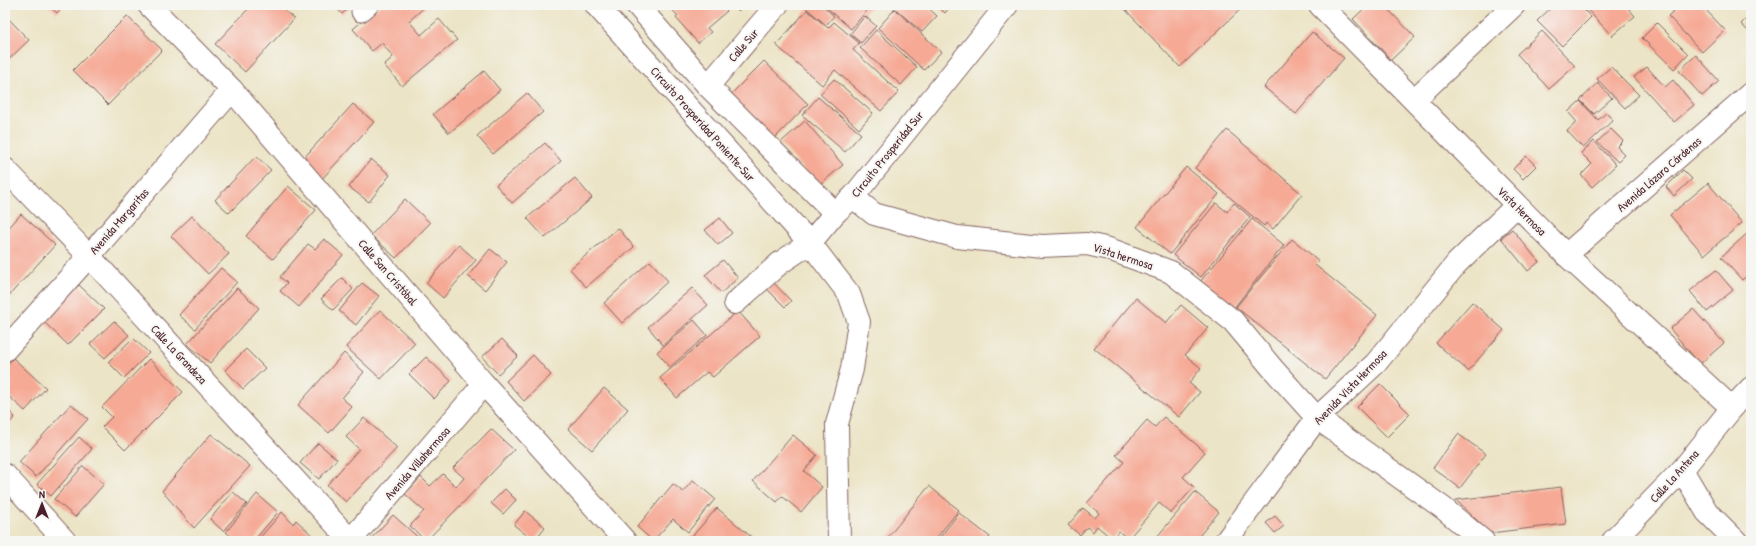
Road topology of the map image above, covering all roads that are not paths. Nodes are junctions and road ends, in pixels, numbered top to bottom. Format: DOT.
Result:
graph roads {
  1 [pos="149,5"];
  2 [pos="596,5"];
  3 [pos="637,5"];
  4 [pos="777,5"];
  5 [pos="1007,5"];
  6 [pos="1320,5"];
  7 [pos="1514,5"];
  8 [pos="708,86"];
  9 [pos="232,90"];
  10 [pos="1751,93"];
  11 [pos="1414,100"];
  12 [pos="5,169"];
  13 [pos="853,197"];
  14 [pos="1516,206"];
  15 [pos="835,213"];
  16 [pos="810,243"];
  17 [pos="1566,255"];
  18 [pos="89,256"];
  19 [pos="735,303"];
  20 [pos="5,350"];
  21 [pos="484,384"];
  22 [pos="1751,388"];
  23 [pos="1732,408"];
  24 [pos="1317,418"];
  25 [pos="1682,470"];
  26 [pos="5,475"];
  27 [pos="65,541"];
  28 [pos="351,541"];
  29 [pos="625,541"];
  30 [pos="839,541"];
  31 [pos="1226,541"];
  32 [pos="1483,541"];
  33 [pos="1613,541"];
  34 [pos="1736,541"];
  1 -- 9 [label="street, Calle San Cristóbal"];
  2 -- 16 [label="street, Circuito Prosperidad Poniente-Sur"];
  3 -- 8 [label="street"];
  4 -- 8 [label="street, Calle Sur"];
  5 -- 13 [label="street, Circuito Prosperidad Sur"];
  6 -- 11 [label="street, Vista Hermosa"];
  7 -- 11 [label="street"];
  8 -- 15 [label="street"];
  9 -- 18 [label="street, Avenida Margaritas"];
  9 -- 21 [label="street, Calle San Cristóbal"];
  10 -- 17 [label="street, Avenida Lázaro Cárdenas"];
  11 -- 14 [label="street, Vista Hermosa"];
  12 -- 18 [label="street, Calle La Grandeza"];
  13 -- 15 [label="street, Circuito Prosperidad Sur"];
  13 -- 24 [label="street, Vista hermosa"];
  14 -- 17 [label="street, Vista Hermosa"];
  14 -- 24 [label="street, Avenida Vista Hermosa"];
  15 -- 16 [label="street, Circuito Prosperidad Sur"];
  16 -- 19 [label="street, Circuito Prosperidad Sur"];
  16 -- 30 [label="street, Circuito Prosperidad Poniente-Sur"];
  17 -- 23 [label="street, Vista Hermosa"];
  18 -- 20 [label="street, Avenida Margaritas"];
  18 -- 28 [label="street, Calle La Grandeza"];
  21 -- 28 [label="street, Avenida Villahermosa"];
  21 -- 29 [label="street, Calle San Cristóbal"];
  22 -- 23 [label="street, Calle La Antena"];
  23 -- 25 [label="street, Calle La Antena"];
  24 -- 31 [label="street, Avenida Vista Hermosa"];
  24 -- 32 [label="street, Vista hermosa"];
  25 -- 33 [label="street, Calle La Antena"];
  25 -- 34 [label="street"];
  26 -- 27 [label="street"];
}
